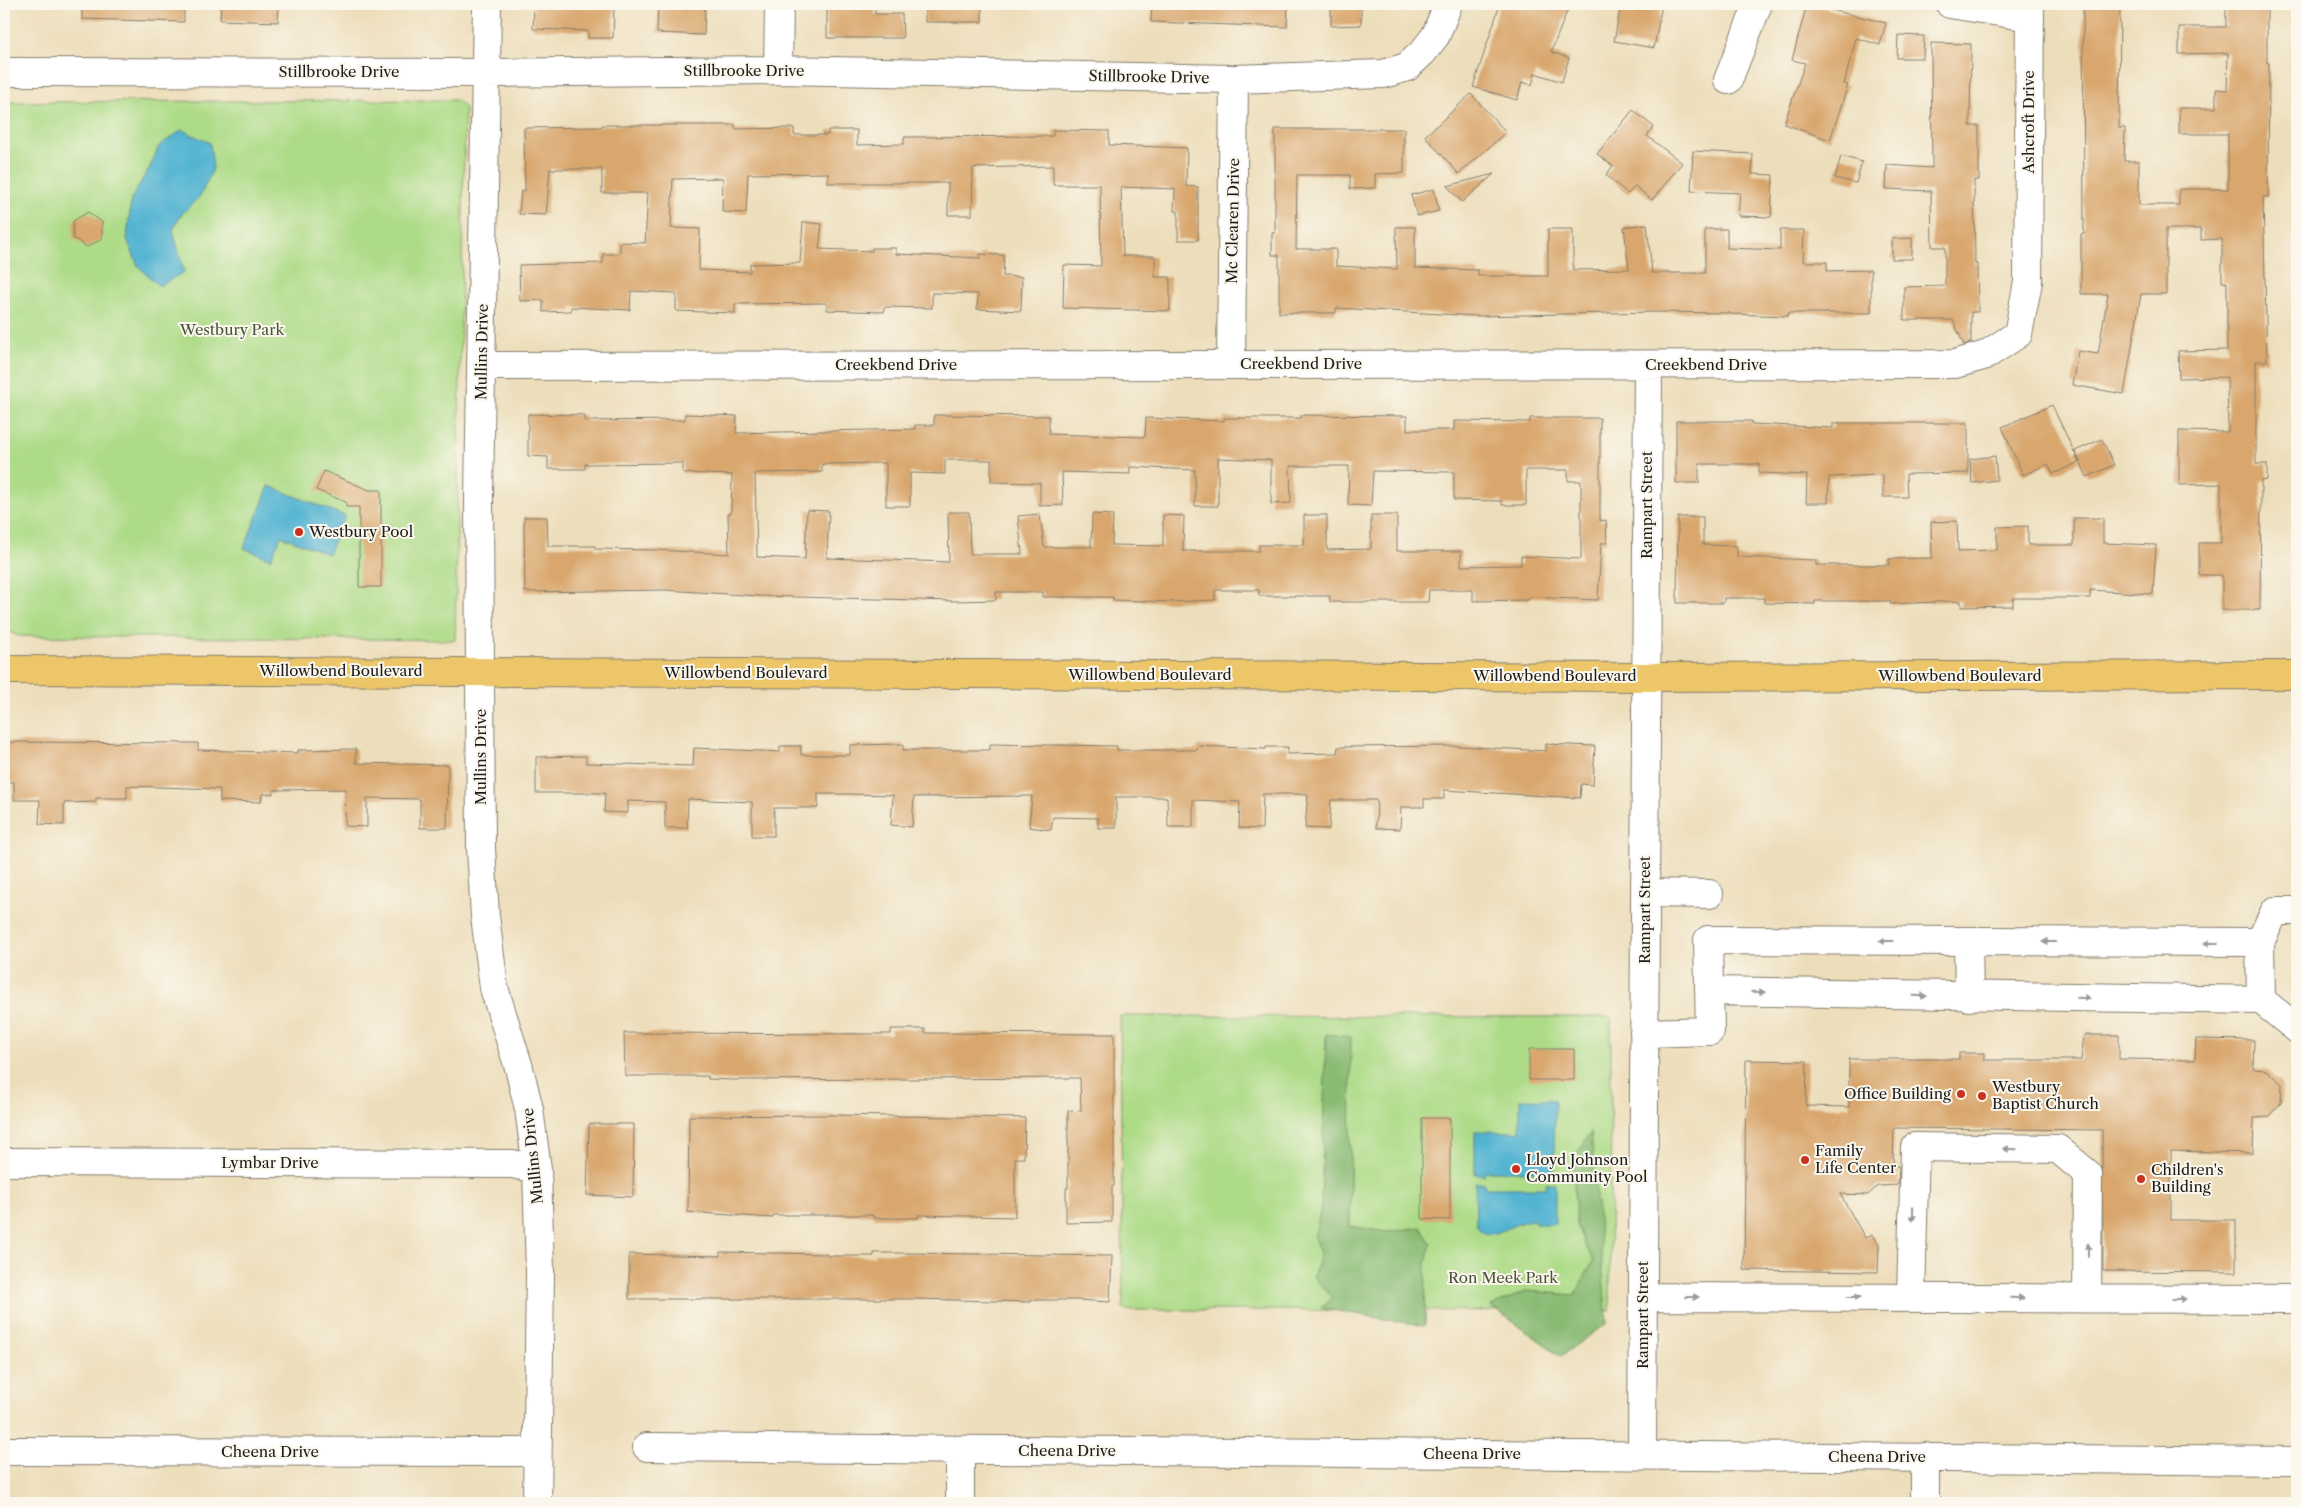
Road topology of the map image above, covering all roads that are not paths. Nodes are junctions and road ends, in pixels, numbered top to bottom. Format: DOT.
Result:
graph roads {
  1 [pos="487,4"];
  2 [pos="779,4"];
  3 [pos="1448,4"];
  4 [pos="1758,4"];
  5 [pos="1950,4"];
  6 [pos="2030,10"];
  7 [pos="778,70"];
  8 [pos="4,72"];
  9 [pos="485,72"];
  10 [pos="1234,79"];
  11 [pos="1728,80"];
  12 [pos="2028,240"];
  13 [pos="1231,364"];
  14 [pos="1648,365"];
  15 [pos="482,366"];
  16 [pos="4,670"];
  17 [pos="482,672"];
  18 [pos="2297,675"];
  19 [pos="1646,677"];
  20 [pos="1645,893"];
  21 [pos="1709,894"];
  22 [pos="2297,911"];
  23 [pos="1968,942"];
  24 [pos="2260,942"];
  25 [pos="1709,991"];
  26 [pos="1969,996"];
  27 [pos="2261,1000"];
  28 [pos="2297,1029"];
  29 [pos="1644,1033"];
  30 [pos="4,1162"];
  31 [pos="537,1169"];
  32 [pos="1643,1297"];
  33 [pos="1911,1297"];
  34 [pos="2087,1298"];
  35 [pos="2297,1299"];
  36 [pos="647,1447"];
  37 [pos="960,1450"];
  38 [pos="4,1451"];
  39 [pos="537,1452"];
  40 [pos="1642,1455"];
  41 [pos="1926,1457"];
  42 [pos="2297,1461"];
  43 [pos="537,1503"];
  44 [pos="960,1503"];
  45 [pos="1925,1503"];
  1 -- 9 [label="street, Mullins Drive"];
  2 -- 7 [label="street"];
  3 -- 10 [label="street, Stillbrooke Drive"];
  4 -- 11 [label="street"];
  5 -- 6 [label="street"];
  6 -- 12 [label="street, Ashcroft Drive"];
  7 -- 9 [label="street, Stillbrooke Drive"];
  7 -- 10 [label="street, Stillbrooke Drive"];
  8 -- 9 [label="street, Stillbrooke Drive"];
  9 -- 15 [label="street, Mullins Drive"];
  10 -- 13 [label="street, Mc Clearen Drive"];
  12 -- 14 [label="street, Creekbend Drive"];
  13 -- 14 [label="street, Creekbend Drive"];
  13 -- 15 [label="street, Creekbend Drive"];
  14 -- 19 [label="street, Rampart Street"];
  15 -- 17 [label="street, Mullins Drive"];
  16 -- 17 [label="main road, Willowbend Boulevard"];
  17 -- 19 [label="main road, Willowbend Boulevard"];
  17 -- 31 [label="street, Mullins Drive"];
  18 -- 19 [label="main road, Willowbend Boulevard"];
  19 -- 20 [label="street, Rampart Street"];
  20 -- 21 [label="street"];
  20 -- 29 [label="street, Rampart Street"];
  22 -- 24 [label="street"];
  24 -- 23 [label="street, one-way"];
  23 -- 25 [label="street, one-way"];
  23 -- 26 [label="street"];
  24 -- 27 [label="street"];
  25 -- 26 [label="street, one-way"];
  25 -- 29 [label="street"];
  26 -- 27 [label="street, one-way"];
  27 -- 28 [label="street"];
  29 -- 32 [label="street, Rampart Street"];
  30 -- 31 [label="street, Lymbar Drive"];
  31 -- 39 [label="street, Mullins Drive"];
  32 -- 33 [label="street, one-way"];
  32 -- 40 [label="street, Rampart Street"];
  33 -- 34 [label="street, one-way"];
  34 -- 33 [label="street, one-way"];
  34 -- 35 [label="street, one-way"];
  36 -- 37 [label="street, Cheena Drive"];
  37 -- 40 [label="street, Cheena Drive"];
  37 -- 44 [label="street"];
  38 -- 39 [label="street, Cheena Drive"];
  39 -- 43 [label="street, Mullins Drive"];
  40 -- 41 [label="street, Cheena Drive"];
  41 -- 42 [label="street, Cheena Drive"];
  41 -- 45 [label="street"];
}
